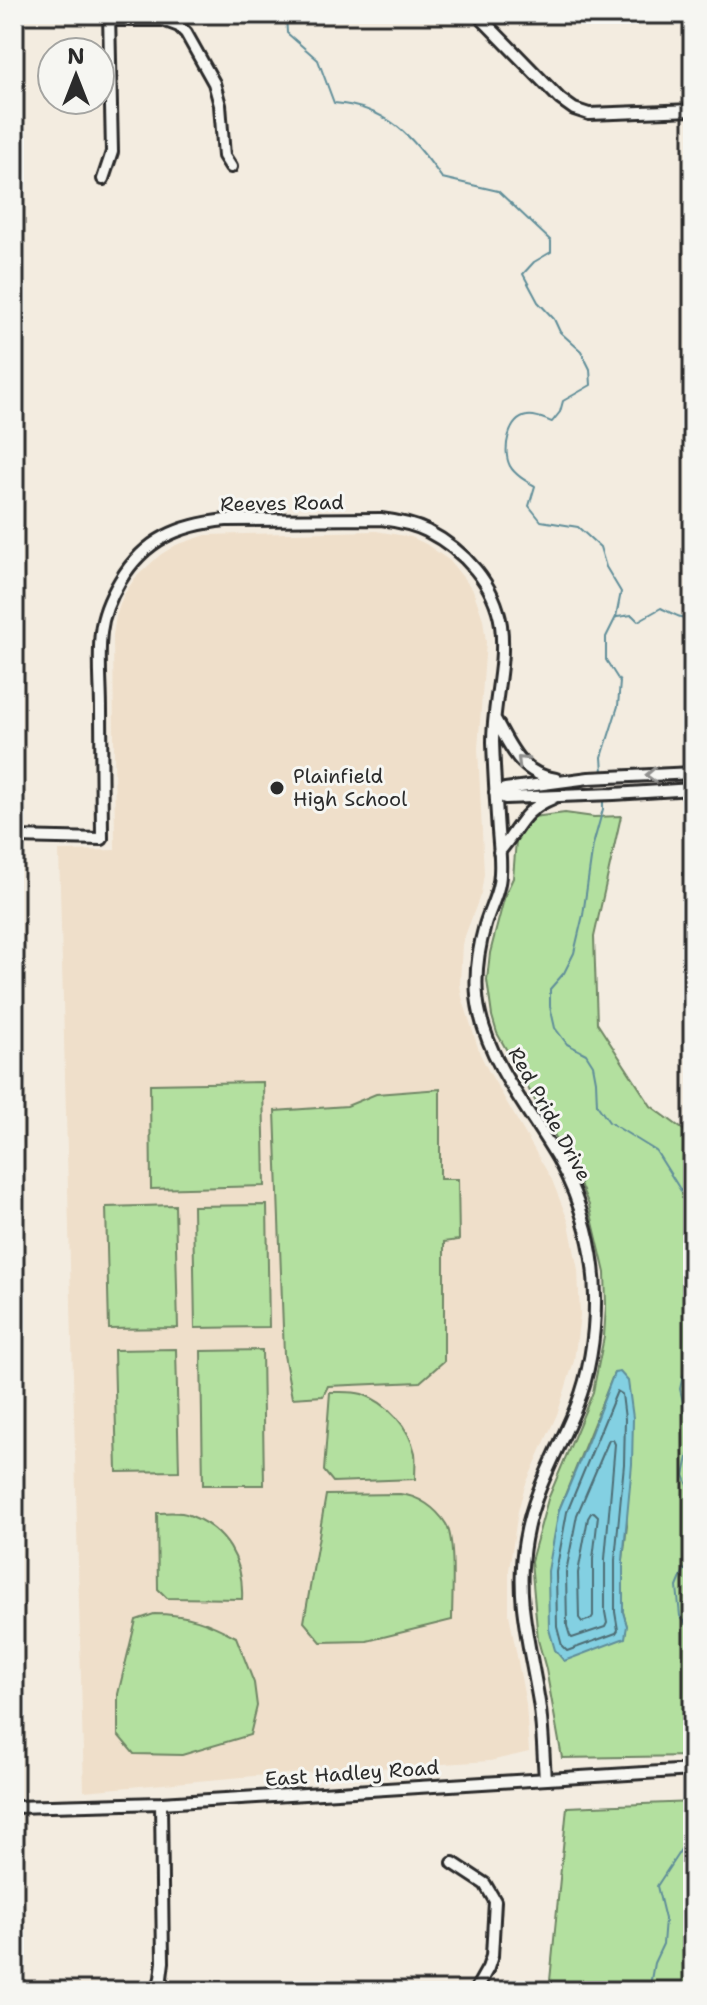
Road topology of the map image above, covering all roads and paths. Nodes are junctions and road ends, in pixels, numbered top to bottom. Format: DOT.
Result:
graph roads {
  1 [pos="477,14"];
  2 [pos="109,17"];
  3 [pos="693,110"];
  4 [pos="231,167"];
  5 [pos="103,179"];
  6 [pos="495,719"];
  7 [pos="693,773"];
  8 [pos="566,781"];
  9 [pos="693,789"];
  10 [pos="495,792"];
  11 [pos="556,797"];
  12 [pos="14,837"];
  13 [pos="499,852"];
  14 [pos="693,1770"];
  15 [pos="545,1779"];
  16 [pos="161,1803"];
  17 [pos="14,1807"];
  18 [pos="453,1863"];
  19 [pos="157,1991"];
  20 [pos="475,1991"];
  1 -- 3 [label="street"];
  2 -- 4 [label="street"];
  2 -- 5 [label="street"];
  8 -- 6 [label="street, one-way"];
  6 -- 10 [label="street, Reeves Road"];
  6 -- 12 [label="street, Reeves Road"];
  7 -- 8 [label="street, one-way"];
  8 -- 10 [label="street"];
  9 -- 11 [label="street"];
  10 -- 11 [label="street"];
  10 -- 13 [label="street, Red Pride Drive"];
  11 -- 13 [label="street"];
  13 -- 15 [label="street, Red Pride Drive"];
  14 -- 15 [label="street, East Hadley Road"];
  15 -- 16 [label="street, East Hadley Road"];
  16 -- 17 [label="street, East Hadley Road"];
  16 -- 19 [label="street"];
  18 -- 20 [label="street"];
}
